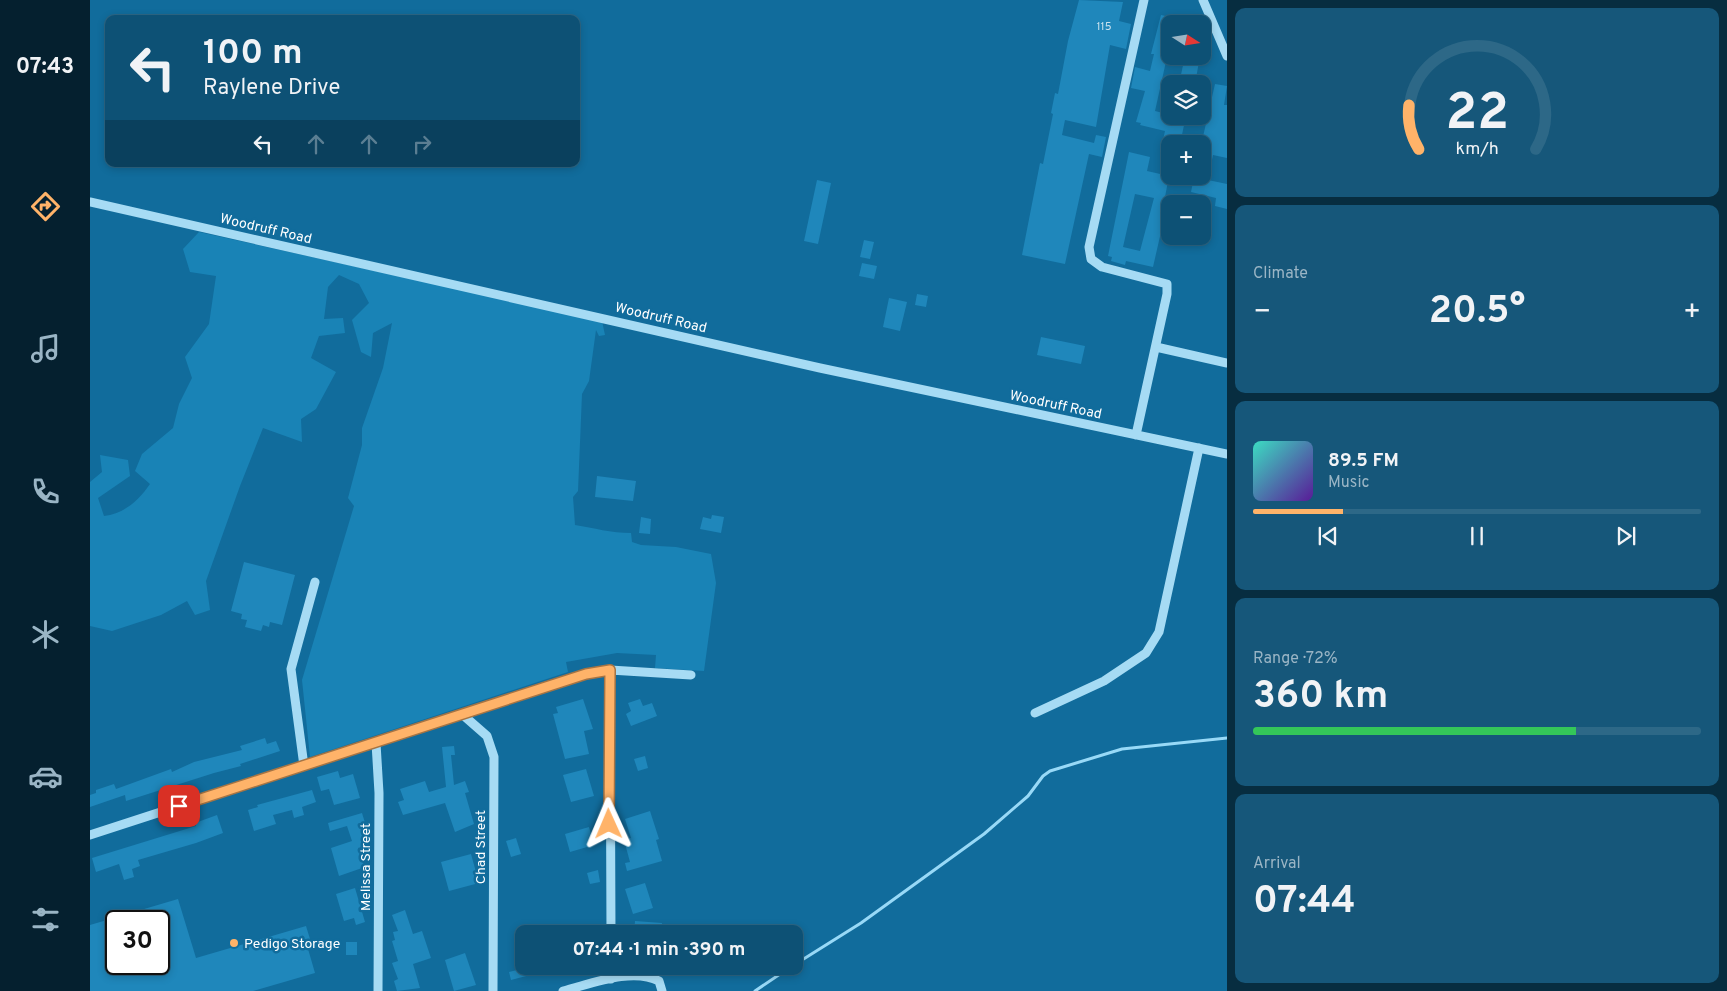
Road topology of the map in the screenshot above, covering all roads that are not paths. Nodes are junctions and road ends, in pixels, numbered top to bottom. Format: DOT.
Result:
graph roads {
  1 [pos="1144,0"];
  2 [pos="1203,0"];
  3 [pos="1227,56"];
  4 [pos="90,202"];
  5 [pos="1156,347"];
  6 [pos="1227,363"];
  7 [pos="1136,435"];
  8 [pos="1199,448"];
  9 [pos="1227,454"];
  10 [pos="315,582"];
  11 [pos="610,670"];
  12 [pos="692,675"];
  13 [pos="1035,713"];
  14 [pos="463,715"];
  15 [pos="376,743"];
  16 [pos="304,766"];
  17 [pos="90,835"];
  18 [pos="611,925"];
  19 [pos="611,975"];
  20 [pos="611,979"];
  21 [pos="378,991"];
  22 [pos="493,991"];
  23 [pos="564,991"];
  24 [pos="662,991"];
  1 -- 5 [label="street"];
  2 -- 3 [label="street"];
  4 -- 7 [label="street, Woodruff Road"];
  5 -- 6 [label="street"];
  5 -- 7 [label="street"];
  7 -- 8 [label="street, Woodruff Road"];
  8 -- 9 [label="street, Woodruff Road"];
  8 -- 13 [label="street"];
  10 -- 16 [label="street"];
  11 -- 12 [label="street"];
  11 -- 14 [label="street"];
  11 -- 18 [label="street"];
  14 -- 15 [label="street"];
  14 -- 22 [label="street, Chad Street"];
  15 -- 16 [label="street"];
  15 -- 21 [label="street, Melissa Street"];
  16 -- 17 [label="street"];
  19 -- 20 [label="street"];
  20 -- 23 [label="street"];
  20 -- 24 [label="street"];
}
